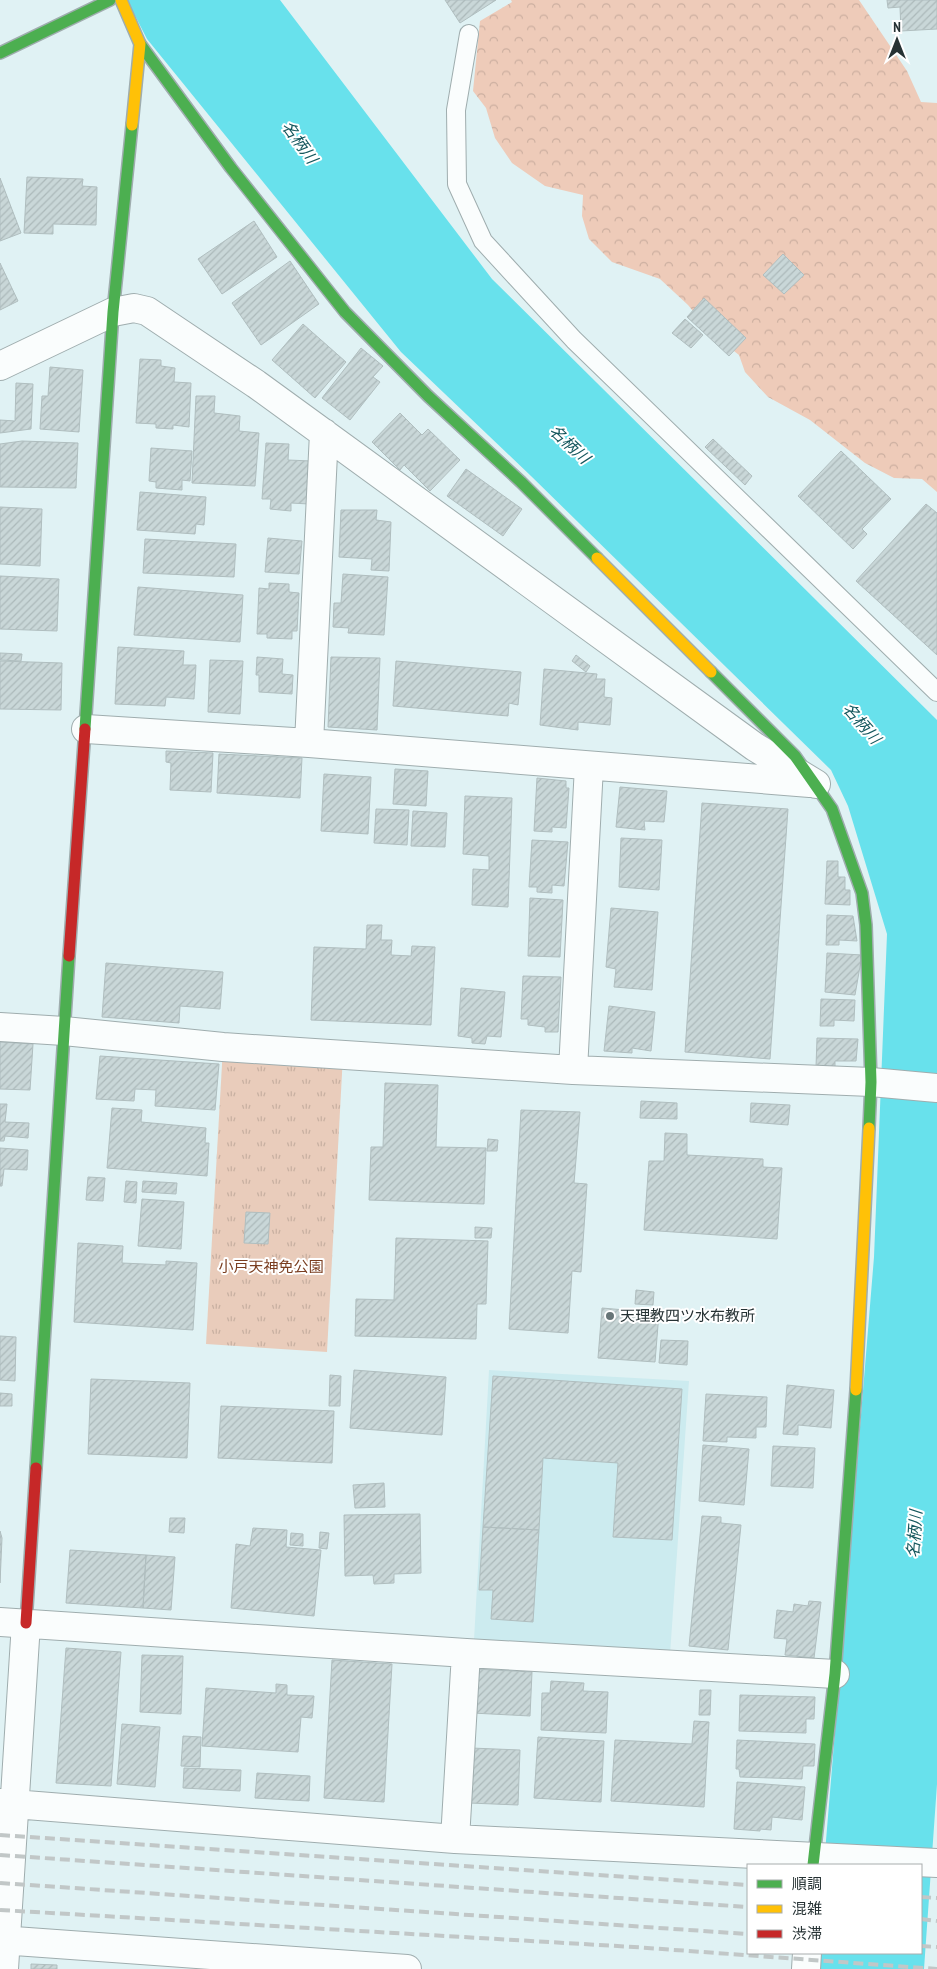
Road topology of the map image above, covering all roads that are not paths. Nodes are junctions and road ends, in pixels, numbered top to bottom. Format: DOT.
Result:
graph roads {
  1 [pos="110,0"];
  2 [pos="121,0"];
  3 [pos="469,34"];
  4 [pos="140,44"];
  5 [pos="0,53"];
  6 [pos="113,312"];
  7 [pos="0,366"];
  8 [pos="324,433"];
  9 [pos="937,692"];
  10 [pos="86,729"];
  11 [pos="310,742"];
  12 [pos="589,766"];
  13 [pos="816,784"];
  14 [pos="0,1027"];
  15 [pos="64,1031"];
  16 [pos="574,1070"];
  17 [pos="871,1082"];
  18 [pos="937,1088"];
  19 [pos="13,1622"];
  20 [pos="466,1653"];
  21 [pos="836,1674"];
  22 [pos="7,1803"];
  23 [pos="454,1840"];
  24 [pos="817,1859"];
  25 [pos="937,1863"];
  26 [pos="3,1940"];
  27 [pos="807,1954"];
  28 [pos="372,1968"];
  29 [pos="4,1969"];
  30 [pos="407,1969"];
  31 [pos="806,1969"];
  1 -- 5 [label="street"];
  2 -- 4 [label="street"];
  3 -- 9 [label="lane"];
  4 -- 6 [label="street"];
  4 -- 13 [label="street"];
  6 -- 7 [label="street"];
  6 -- 8 [label="street"];
  6 -- 10 [label="street"];
  8 -- 11 [label="street"];
  8 -- 13 [label="street"];
  10 -- 11 [label="street"];
  10 -- 15 [label="street"];
  11 -- 12 [label="street"];
  12 -- 13 [label="street"];
  12 -- 16 [label="street"];
  13 -- 17 [label="street"];
  14 -- 15 [label="street"];
  15 -- 16 [label="street"];
  15 -- 19 [label="street"];
  16 -- 17 [label="street"];
  17 -- 18 [label="street"];
  17 -- 21 [label="street"];
  19 -- 20 [label="street"];
  19 -- 22 [label="street"];
  20 -- 21 [label="street"];
  20 -- 23 [label="street"];
  21 -- 24 [label="street"];
  22 -- 23 [label="street"];
  22 -- 26 [label="street"];
  23 -- 24 [label="street"];
  24 -- 25 [label="street"];
  26 -- 28 [label="street"];
  26 -- 29 [label="street"];
  27 -- 31 [label="street"];
  28 -- 30 [label="street"];
}
